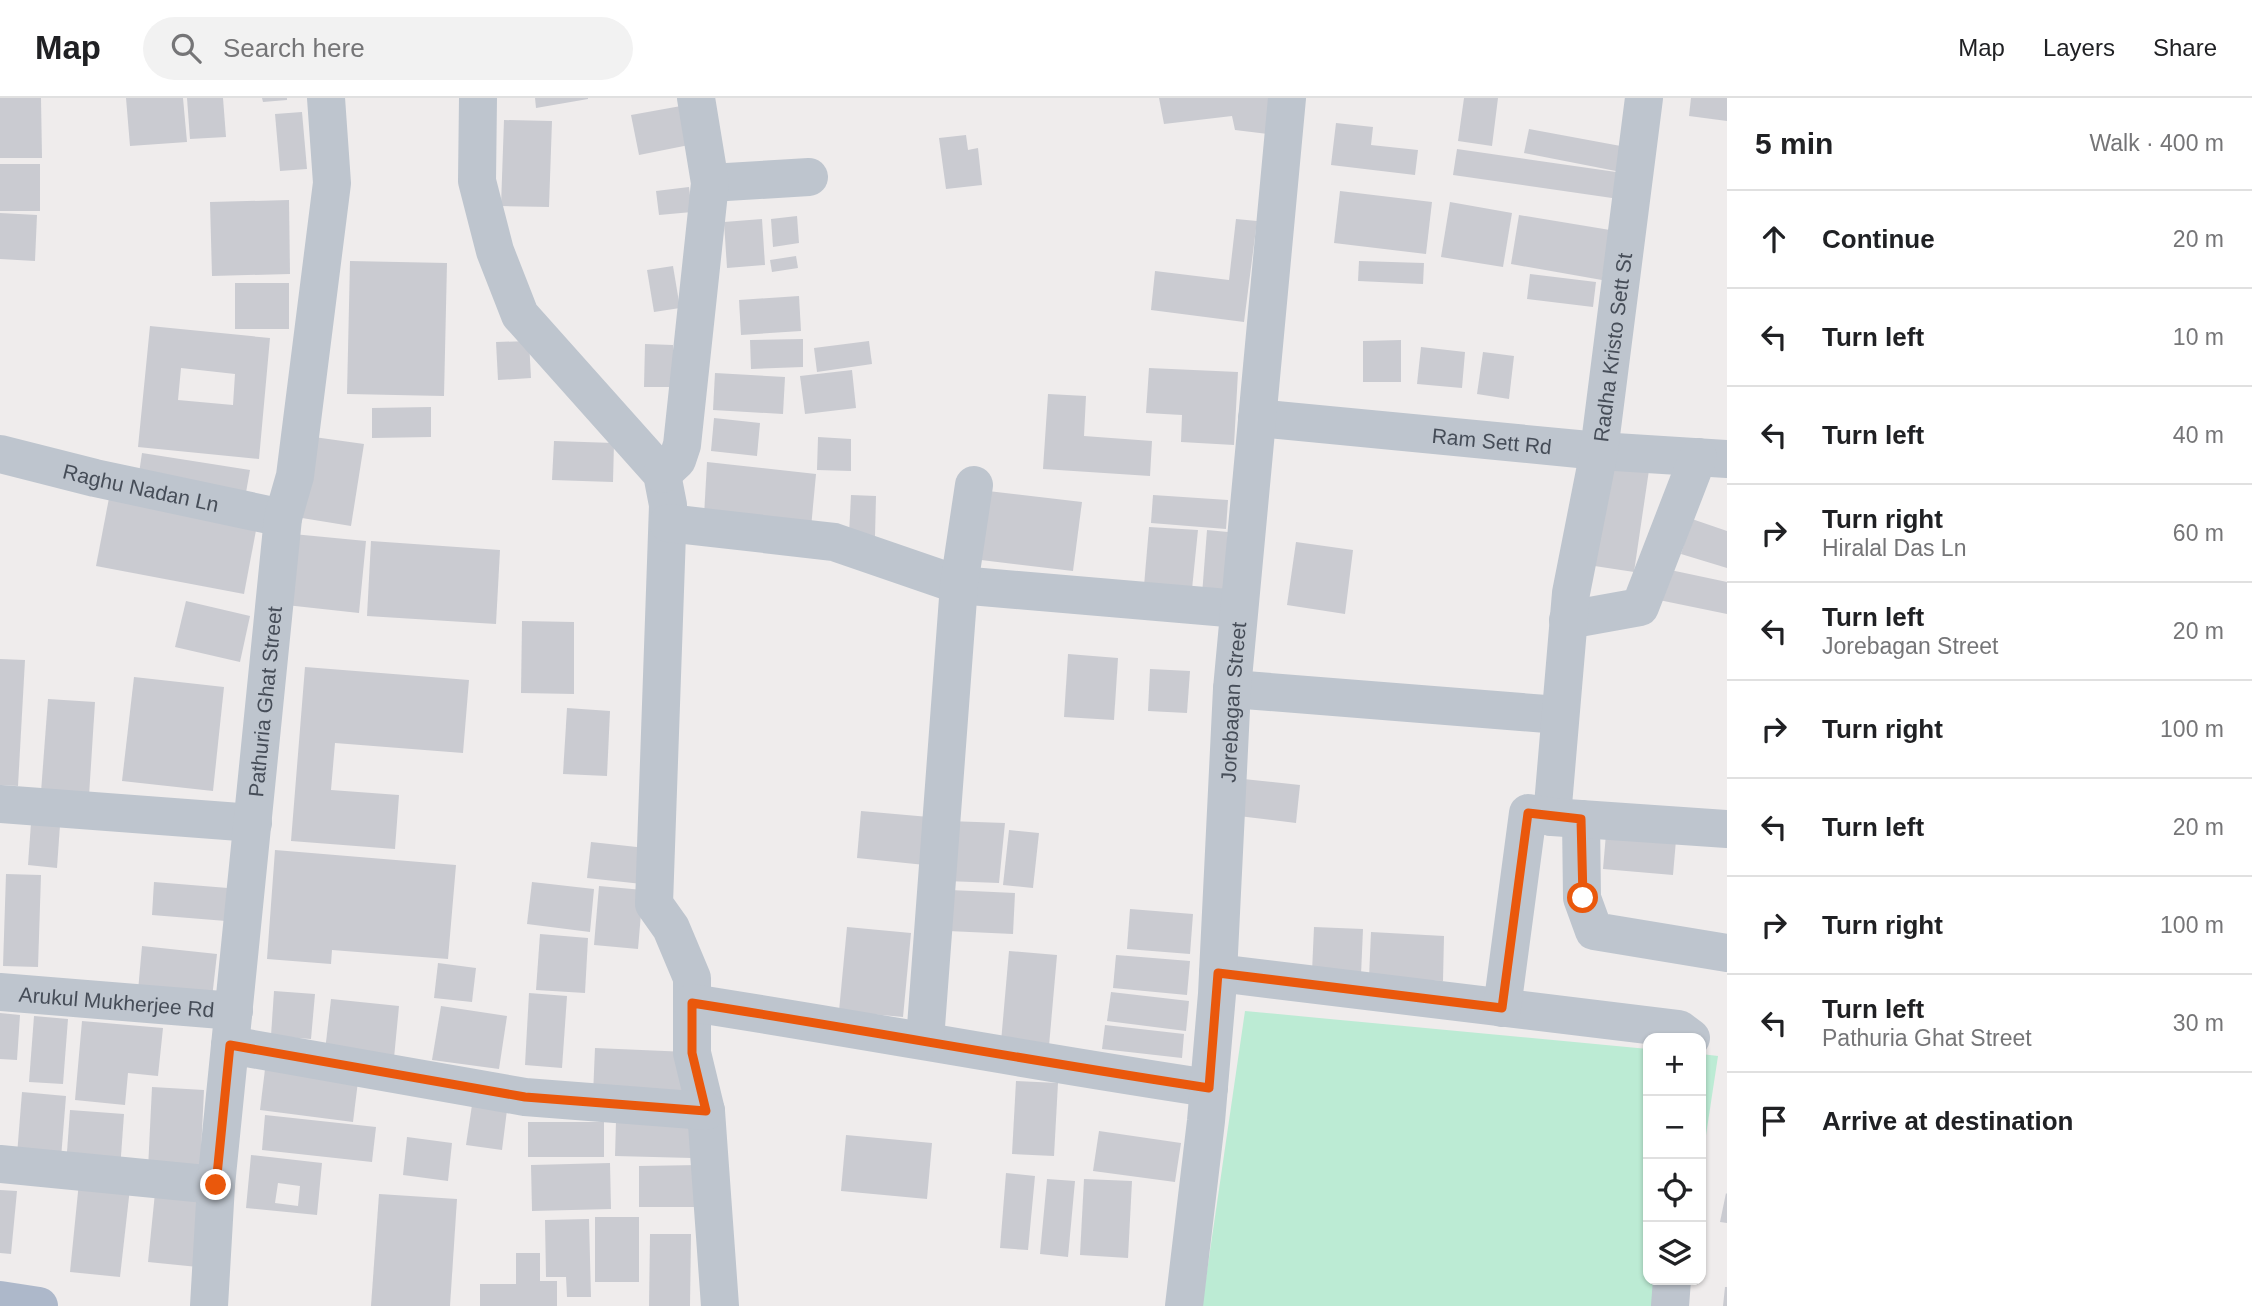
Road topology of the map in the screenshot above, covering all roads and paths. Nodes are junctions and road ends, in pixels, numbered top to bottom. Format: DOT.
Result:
graph roads {
  1 [pos="326,98"];
  2 [pos="478,98"];
  3 [pos="696,98"];
  4 [pos="1287,98"];
  5 [pos="1644,98"];
  6 [pos="809,177"];
  7 [pos="710,183"];
  8 [pos="1257,418"];
  9 [pos="1599,451"];
  10 [pos="0,454"];
  11 [pos="1712,458"];
  12 [pos="662,474"];
  13 [pos="974,485"];
  14 [pos="283,518"];
  15 [pos="668,523"];
  16 [pos="959,584"];
  17 [pos="1569,607"];
  18 [pos="1239,609"];
  19 [pos="1232,689"];
  20 [pos="1559,715"];
  21 [pos="0,804"];
  22 [pos="1567,818"];
  23 [pos="253,823"];
  24 [pos="1727,830"];
  25 [pos="1727,953"];
  26 [pos="1218,973"];
  27 [pos="0,992"];
  28 [pos="692,1003"];
  29 [pos="1502,1008"];
  30 [pos="232,1028"];
  31 [pos="1685,1033"];
  32 [pos="925,1040"];
  33 [pos="1209,1088"];
  34 [pos="706,1111"];
  35 [pos="0,1164"];
  36 [pos="216,1185"];
  37 [pos="1672,1285"];
  38 [pos="0,1300"];
  39 [pos="39,1306"];
  40 [pos="209,1306"];
  41 [pos="720,1306"];
  42 [pos="1184,1306"];
  43 [pos="1670,1306"];
  1 -- 14 [label="street, Pathuria Ghat Street"];
  2 -- 12 [label="street"];
  3 -- 7 [label="street"];
  4 -- 8 [label="street, Jorebagan Street"];
  5 -- 9 [label="street, Radha Kristo Sett St"];
  6 -- 7 [label="street"];
  7 -- 12 [label="street"];
  8 -- 9 [label="street, Ram Sett Rd"];
  8 -- 18 [label="street, Jorebagan Street"];
  9 -- 11 [label="street, Ram Sett Rd"];
  9 -- 17 [label="street, Radha Kristo Sett St"];
  10 -- 14 [label="street, Raghu Nadan Ln"];
  11 -- 17 [label="street"];
  12 -- 15 [label="street"];
  13 -- 16 [label="street"];
  14 -- 23 [label="street, Pathuria Ghat Street"];
  15 -- 16 [label="street"];
  15 -- 28 [label="street"];
  16 -- 18 [label="street"];
  16 -- 32 [label="street"];
  17 -- 20 [label="street, Radha Kristo Sett St"];
  18 -- 19 [label="street, Jorebagan Street"];
  19 -- 20 [label="street"];
  19 -- 26 [label="street, Jorebagan Street"];
  20 -- 22 [label="street, Radha Kristo Sett St"];
  21 -- 23 [label="street"];
  22 -- 24 [label="street"];
  22 -- 25 [label="street, Radha Kristo Sett St"];
  22 -- 29 [label="street"];
  23 -- 30 [label="street, Pathuria Ghat Street"];
  26 -- 29 [label="street"];
  26 -- 33 [label="street, Jorebagan Street"];
  27 -- 30 [label="street, Arukul Mukherjee Rd"];
  28 -- 32 [label="street"];
  28 -- 34 [label="street"];
  29 -- 31 [label="street"];
  30 -- 34 [label="street, Arukul Mukherjee Rd"];
  30 -- 36 [label="street, Pathuria Ghat Street"];
  32 -- 33 [label="street"];
  33 -- 42 [label="street, Jorebagan Street"];
  34 -- 41 [label="street"];
  35 -- 36 [label="street"];
  36 -- 40 [label="street, Pathuria Ghat Street"];
  37 -- 43 [label="street"];
  38 -- 39 [label="main road"];
}
